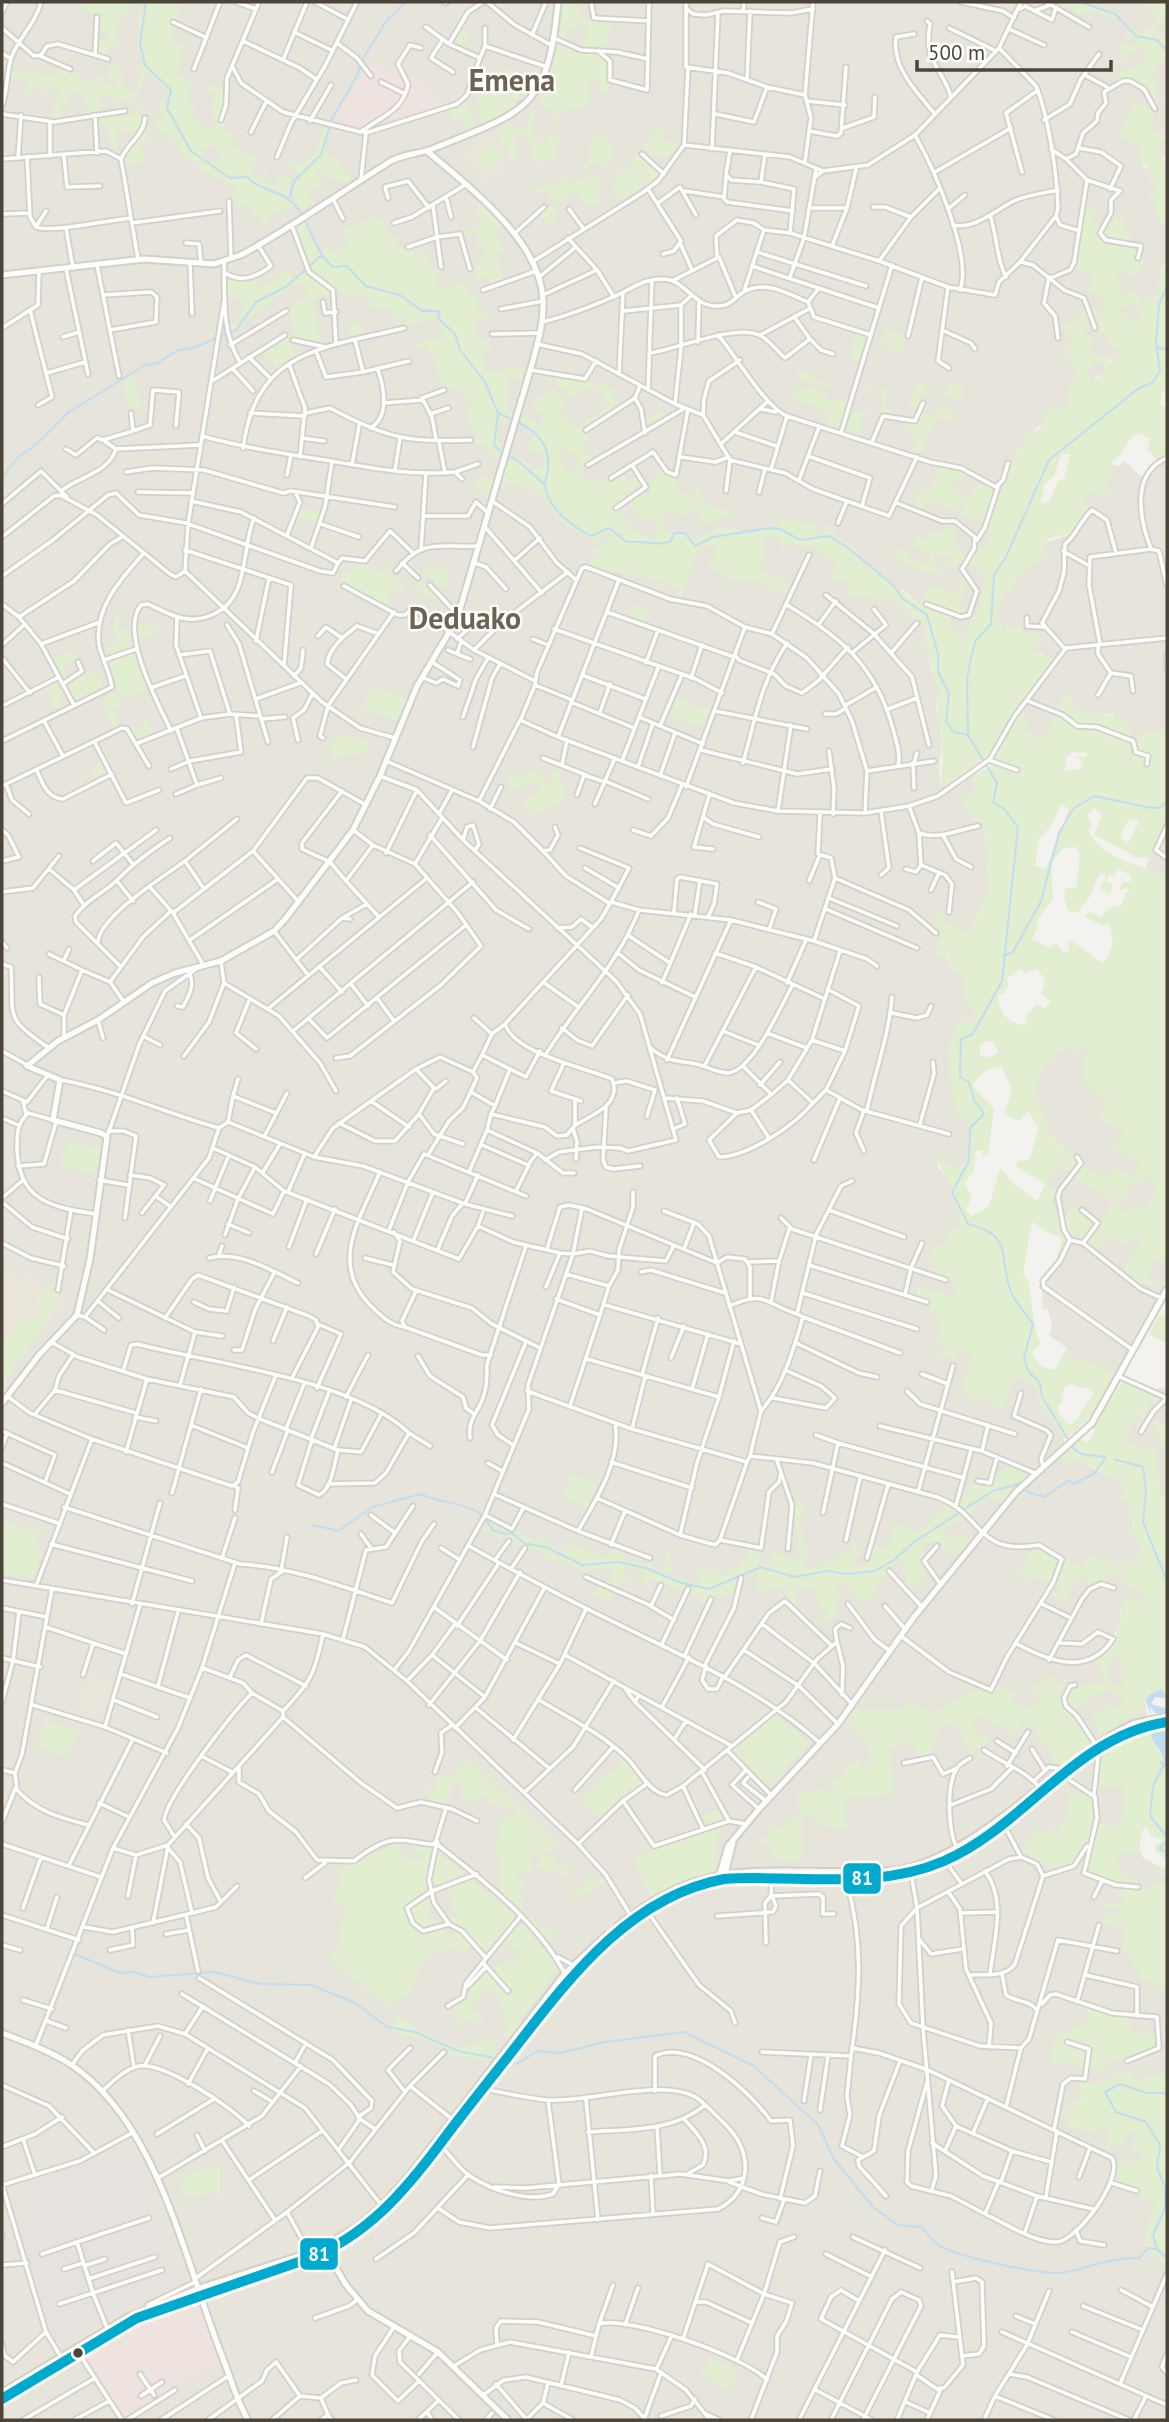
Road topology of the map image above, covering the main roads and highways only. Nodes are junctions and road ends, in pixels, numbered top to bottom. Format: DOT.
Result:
graph roads {
  1 [pos="1167,1720"];
  2 [pos="1061,1772"];
  3 [pos="721,1877"];
  4 [pos="632,1918"];
  5 [pos="325,2249"];
  6 [pos="197,2286"];
  7 [pos="2,2393"];
  8 [pos="2,2399"];
  1 -- 2 [label="main road"];
  2 -- 3 [label="main road"];
  2 -- 3 [label="main road"];
  3 -- 4 [label="main road"];
  3 -- 4 [label="main road"];
  4 -- 5 [label="main road"];
  4 -- 5 [label="main road"];
  5 -- 6 [label="main road"];
  5 -- 6 [label="main road"];
  6 -- 7 [label="main road"];
  6 -- 8 [label="main road"];
}
